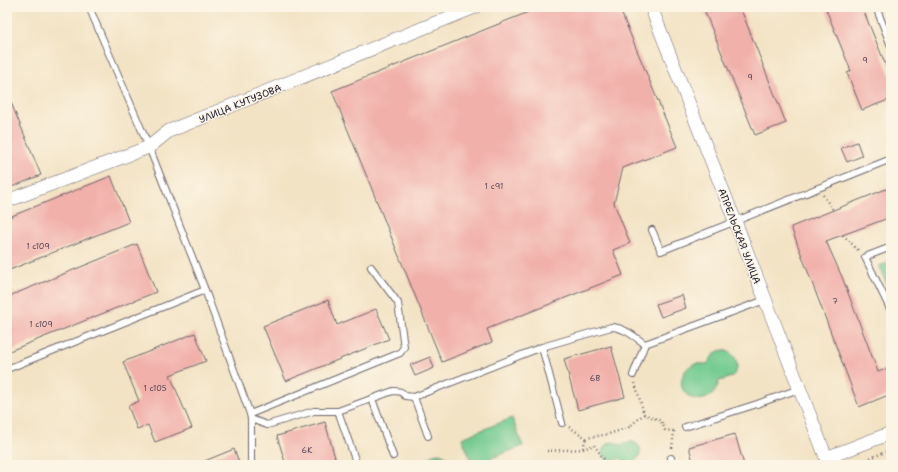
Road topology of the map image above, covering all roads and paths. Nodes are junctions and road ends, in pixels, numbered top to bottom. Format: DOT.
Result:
graph roads {
  1 [pos="89,7"];
  2 [pos="475,7"];
  3 [pos="651,7"];
  4 [pos="876,7"];
  5 [pos="891,46"];
  6 [pos="149,147"];
  7 [pos="891,159"];
  8 [pos="819,188"];
  9 [pos="7,201"];
  10 [pos="833,210"];
  11 [pos="735,221"];
  12 [pos="652,230"];
  13 [pos="843,235"];
  14 [pos="891,247"];
  15 [pos="865,257"];
  16 [pos="371,267"];
  17 [pos="205,290"];
  18 [pos="764,300"];
  19 [pos="891,311"];
  20 [pos="645,344"];
  21 [pos="542,347"];
  22 [pos="7,369"];
  23 [pos="633,375"];
  24 [pos="799,389"];
  25 [pos="414,397"];
  26 [pos="372,399"];
  27 [pos="338,411"];
  28 [pos="644,414"];
  29 [pos="251,416"];
  30 [pos="562,423"];
  31 [pos="685,427"];
  32 [pos="674,431"];
  33 [pos="891,433"];
  34 [pos="428,436"];
  35 [pos="586,438"];
  36 [pos="583,448"];
  37 [pos="891,450"];
  38 [pos="547,451"];
  39 [pos="394,456"];
  40 [pos="672,462"];
  41 [pos="827,462"];
  42 [pos="251,465"];
  43 [pos="357,465"];
  44 [pos="608,465"];
  45 [pos="856,465"];
  1 -- 6 [label="lane"];
  2 -- 6 [label="street, УЛИЦА КУТУЗОВА"];
  3 -- 11 [label="street, АПРЕЛЬСКАЯ УЛИЦА"];
  4 -- 5 [label="lane"];
  6 -- 9 [label="street, УЛИЦА КУТУЗОВА"];
  6 -- 17 [label="lane"];
  7 -- 8 [label="lane"];
  8 -- 10 [label="path"];
  8 -- 11 [label="lane"];
  11 -- 12 [label="lane"];
  11 -- 18 [label="street, АПРЕЛЬСКАЯ УЛИЦА"];
  13 -- 15 [label="path"];
  14 -- 15 [label="lane"];
  15 -- 19 [label="lane"];
  16 -- 29 [label="lane"];
  17 -- 22 [label="lane"];
  17 -- 29 [label="lane"];
  18 -- 20 [label="lane"];
  18 -- 24 [label="street, АПРЕЛЬСКАЯ УЛИЦА"];
  20 -- 21 [label="lane"];
  20 -- 23 [label="lane"];
  21 -- 25 [label="lane"];
  21 -- 30 [label="lane"];
  23 -- 28 [label="path"];
  24 -- 31 [label="lane"];
  24 -- 41 [label="street, АПРЕЛЬСКАЯ УЛИЦА"];
  25 -- 26 [label="lane"];
  25 -- 34 [label="lane"];
  26 -- 27 [label="lane"];
  26 -- 39 [label="lane"];
  27 -- 29 [label="lane"];
  27 -- 43 [label="lane"];
  28 -- 32 [label="path"];
  28 -- 35 [label="path"];
  29 -- 42 [label="lane"];
  30 -- 35 [label="path"];
  31 -- 32 [label="path"];
  32 -- 40 [label="path"];
  33 -- 41 [label="street"];
  35 -- 36 [label="path"];
  36 -- 38 [label="path"];
  36 -- 44 [label="path"];
  37 -- 45 [label="path"];
}
